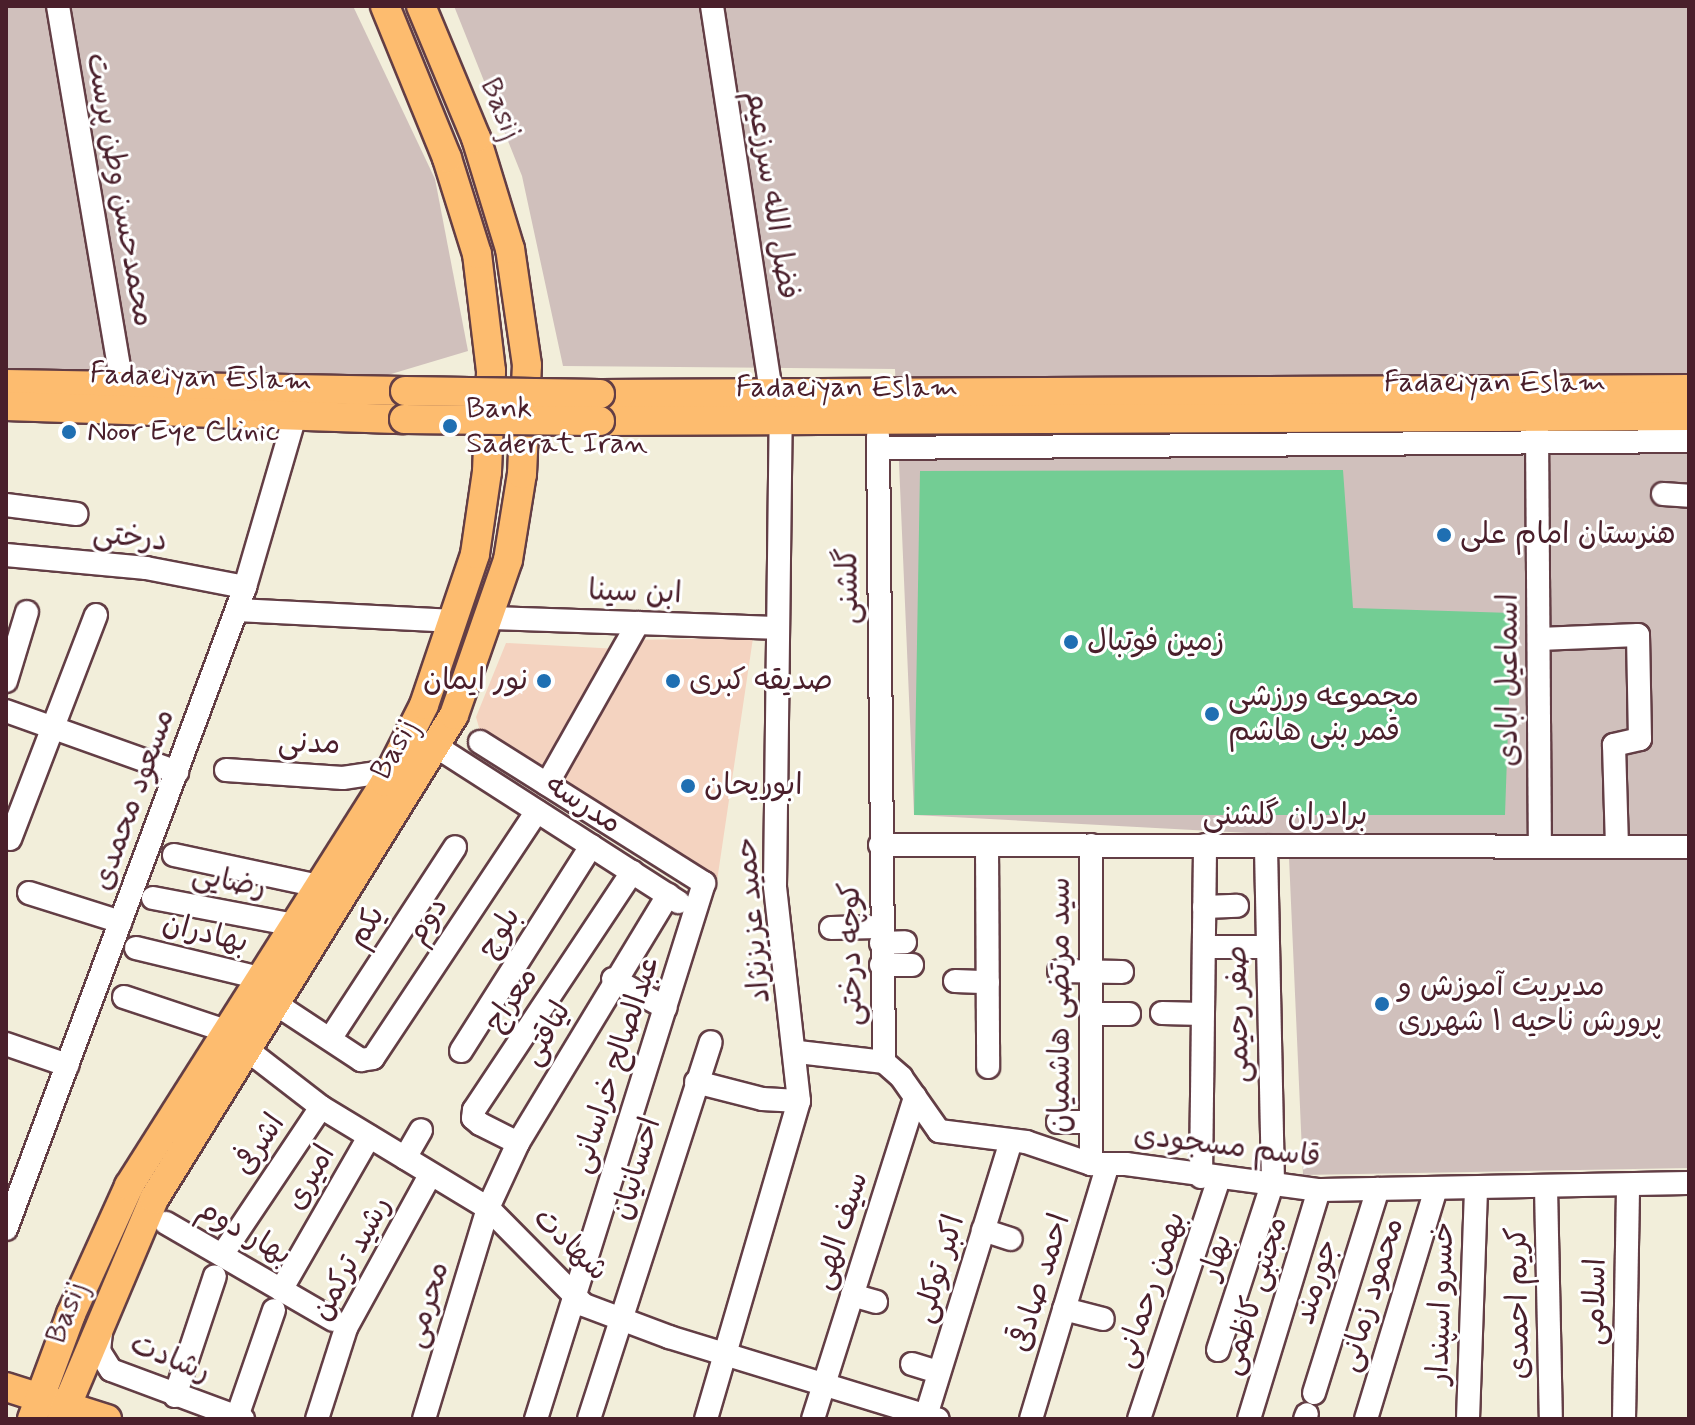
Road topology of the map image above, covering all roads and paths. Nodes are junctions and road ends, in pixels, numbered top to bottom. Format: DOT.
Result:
graph roads {
  1 [pos="58,6"];
  2 [pos="385,6"];
  3 [pos="421,6"];
  4 [pos="712,6"];
  5 [pos="6,384"];
  6 [pos="122,385"];
  7 [pos="302,386"];
  8 [pos="1689,389"];
  9 [pos="771,393"];
  10 [pos="6,406"];
  11 [pos="600,408"];
  12 [pos="297,416"];
  13 [pos="1689,416"];
  14 [pos="781,422"];
  15 [pos="1538,430"];
  16 [pos="878,435"];
  17 [pos="1689,441"];
  18 [pos="1663,494"];
  19 [pos="1689,496"];
  20 [pos="6,505"];
  21 [pos="76,514"];
  22 [pos="6,555"];
  23 [pos="245,587"];
  24 [pos="237,610"];
  25 [pos="27,612"];
  26 [pos="96,615"];
  27 [pos="492,618"];
  28 [pos="455,621"];
  29 [pos="638,623"];
  30 [pos="775,628"];
  31 [pos="1539,639"];
  32 [pos="6,681"];
  33 [pos="6,711"];
  34 [pos="52,731"];
  35 [pos="480,742"];
  36 [pos="437,747"];
  37 [pos="226,770"];
  38 [pos="390,771"];
  39 [pos="177,772"];
  40 [pos="547,784"];
  41 [pos="537,811"];
  42 [pos="10,839"];
  43 [pos="880,845"];
  44 [pos="987,845"];
  45 [pos="1091,845"];
  46 [pos="1205,845"];
  47 [pos="591,846"];
  48 [pos="1266,846"];
  49 [pos="1540,846"];
  50 [pos="1617,846"];
  51 [pos="455,847"];
  52 [pos="1689,847"];
  53 [pos="174,855"];
  54 [pos="632,872"];
  55 [pos="319,886"];
  56 [pos="29,893"];
  57 [pos="668,895"];
  58 [pos="153,898"];
  59 [pos="1237,906"];
  60 [pos="1204,907"];
  61 [pos="696,913"];
  62 [pos="121,922"];
  63 [pos="294,925"];
  64 [pos="831,928"];
  65 [pos="905,942"];
  66 [pos="881,945"];
  67 [pos="1204,947"];
  68 [pos="1268,947"];
  69 [pos="136,948"];
  70 [pos="912,965"];
  71 [pos="1059,971"];
  72 [pos="1091,972"];
  73 [pos="1122,972"];
  74 [pos="260,978"];
  75 [pos="613,979"];
  76 [pos="955,981"];
  77 [pos="988,982"];
  78 [pos="124,997"];
  79 [pos="276,1004"];
  80 [pos="666,1008"];
  81 [pos="1162,1013"];
  82 [pos="1091,1014"];
  83 [pos="1129,1014"];
  84 [pos="1203,1014"];
  85 [pos="330,1039"];
  86 [pos="236,1040"];
  87 [pos="711,1042"];
  88 [pos="6,1044"];
  89 [pos="461,1051"];
  90 [pos="798,1052"];
  91 [pos="884,1062"];
  92 [pos="67,1065"];
  93 [pos="988,1067"];
  94 [pos="696,1082"];
  95 [pos="915,1097"];
  96 [pos="799,1101"];
  97 [pos="321,1107"];
  98 [pos="1058,1122"];
  99 [pos="1091,1122"];
  100 [pos="421,1130"];
  101 [pos="369,1137"];
  102 [pos="1011,1141"];
  103 [pos="518,1143"];
  104 [pos="405,1158"];
  105 [pos="1100,1164"];
  106 [pos="430,1175"];
  107 [pos="1210,1178"];
  108 [pos="1273,1182"];
  109 [pos="1689,1183"];
  110 [pos="1628,1185"];
  111 [pos="1546,1187"];
  112 [pos="1378,1189"];
  113 [pos="1436,1189"];
  114 [pos="1476,1189"];
  115 [pos="1319,1190"];
  116 [pos="488,1208"];
  117 [pos="166,1223"];
  118 [pos="6,1229"];
  119 [pos="983,1230"];
  120 [pos="1011,1239"];
  121 [pos="218,1266"];
  122 [pos="113,1288"];
  123 [pos="574,1294"];
  124 [pos="852,1295"];
  125 [pos="277,1300"];
  126 [pos="876,1302"];
  127 [pos="1064,1309"];
  128 [pos="621,1319"];
  129 [pos="1103,1319"];
  130 [pos="333,1320"];
  131 [pos="1218,1350"];
  132 [pos="727,1354"];
  133 [pos="912,1364"];
  134 [pos="939,1372"];
  135 [pos="824,1384"];
  136 [pos="6,1387"];
  137 [pos="175,1396"];
  138 [pos="1309,1409"];
  139 [pos="50,1410"];
  140 [pos="240,1418"];
  141 [pos="929,1418"];
  142 [pos="107,1419"];
  143 [pos="317,1419"];
  144 [pos="424,1419"];
  145 [pos="536,1419"];
  146 [pos="589,1419"];
  147 [pos="706,1419"];
  148 [pos="813,1419"];
  149 [pos="1031,1419"];
  150 [pos="1139,1419"];
  151 [pos="1249,1419"];
  152 [pos="1366,1419"];
  153 [pos="1468,1419"];
  154 [pos="1551,1419"];
  155 [pos="1624,1419"];
  1 -- 6 [label="street, محمدحسن وطن پرست"];
  2 -- 28 [label="main road, Basij"];
  3 -- 27 [label="main road, Basij"];
  4 -- 9 [label="street, فضل الله سرزعیم"];
  5 -- 6 [label="main road, Fadaeiyan Eslam"];
  6 -- 7 [label="main road, Fadaeiyan Eslam"];
  7 -- 11 [label="main road, Fadaeiyan Eslam, bridge"];
  7 -- 12 [label="street, مسعود محمدی"];
  8 -- 9 [label="main road, Fadaeiyan Eslam"];
  9 -- 11 [label="main road, Fadaeiyan Eslam"];
  10 -- 12 [label="main road, Fadaeiyan Eslam"];
  11 -- 12 [label="main road, Fadaeiyan Eslam, bridge"];
  11 -- 14 [label="main road, Fadaeiyan Eslam"];
  12 -- 23 [label="street, مسعود محمدی"];
  13 -- 15 [label="main road, Fadaeiyan Eslam"];
  14 -- 16 [label="main road, Fadaeiyan Eslam"];
  14 -- 30 [label="street, حمید عزیزنژاد"];
  15 -- 16 [label="main road, Fadaeiyan Eslam"];
  15 -- 17 [label="street"];
  15 -- 31 [label="street, اسماعیل ابادی"];
  16 -- 43 [label="street, گلشنی"];
  18 -- 19 [label="street"];
  20 -- 21 [label="street"];
  22 -- 23 [label="street, درختی"];
  23 -- 24 [label="street, مسعود محمدی"];
  24 -- 28 [label="street"];
  24 -- 39 [label="street, مسعود محمدی"];
  25 -- 32 [label="street"];
  26 -- 34 [label="street"];
  27 -- 29 [label="street, ابن سینا"];
  27 -- 36 [label="main road, Basij"];
  28 -- 38 [label="main road, Basij"];
  29 -- 30 [label="street, ابن سینا"];
  29 -- 40 [label="street"];
  30 -- 90 [label="street, حمید عزیزنژاد"];
  31 -- 49 [label="street, اسماعیل ابادی"];
  31 -- 50 [label="street"];
  33 -- 34 [label="street"];
  34 -- 39 [label="street"];
  34 -- 42 [label="street"];
  35 -- 40 [label="street"];
  36 -- 41 [label="street, مدرسه"];
  36 -- 79 [label="main road, Basij"];
  37 -- 38 [label="street, مدنی"];
  38 -- 55 [label="main road, Basij"];
  39 -- 62 [label="street, مسعود محمدی"];
  40 -- 61 [label="street, عبدالصالح خراسانی"];
  41 -- 47 [label="street, مدرسه"];
  41 -- 85 [label="street, دوم"];
  43 -- 44 [label="street, برادران گلشنی"];
  43 -- 66 [label="street, کوچه درختی"];
  44 -- 45 [label="street, برادران گلشنی"];
  44 -- 77 [label="street"];
  45 -- 46 [label="street, برادران گلشنی"];
  45 -- 72 [label="street, سید مرتضی هاشمیان"];
  46 -- 48 [label="street, برادران گلشنی"];
  46 -- 60 [label="street, بهمن رحمانی"];
  47 -- 54 [label="street, مدرسه"];
  47 -- 89 [label="street, بلوچ"];
  48 -- 49 [label="street, برادران گلشنی"];
  48 -- 68 [label="street, صفر رحیمی"];
  49 -- 50 [label="street, برادران گلشنی"];
  50 -- 52 [label="street, برادران گلشنی"];
  51 -- 85 [label="street, یکم"];
  53 -- 55 [label="street"];
  54 -- 57 [label="street, مدرسه"];
  54 -- 103 [label="street, معراج"];
  55 -- 63 [label="main road, Basij"];
  56 -- 62 [label="street"];
  57 -- 61 [label="street, مدرسه"];
  57 -- 75 [label="street, لیاقتی"];
  58 -- 63 [label="street, رضایی"];
  59 -- 60 [label="street"];
  60 -- 67 [label="street, بهمن رحمانی"];
  61 -- 80 [label="street, عبدالصالح خراسانی"];
  62 -- 92 [label="street, مسعود محمدی"];
  63 -- 74 [label="main road, Basij"];
  64 -- 66 [label="street"];
  65 -- 66 [label="street"];
  66 -- 70 [label="street"];
  66 -- 91 [label="street, کوچه درختی"];
  67 -- 68 [label="street"];
  67 -- 84 [label="street, بهمن رحمانی"];
  68 -- 108 [label="street, صفر رحیمی"];
  69 -- 74 [label="street, بهادران"];
  71 -- 72 [label="street"];
  72 -- 73 [label="street"];
  72 -- 82 [label="street, سید مرتضی هاشمیان"];
  74 -- 86 [label="main road, Basij"];
  75 -- 80 [label="street"];
  75 -- 103 [label="street, لیاقتی"];
  76 -- 77 [label="street"];
  77 -- 93 [label="street"];
  78 -- 86 [label="street, شهادت"];
  79 -- 85 [label="street"];
  79 -- 86 [label="main road, Basij"];
  80 -- 123 [label="street, عبدالصالح خراسانی"];
  81 -- 84 [label="street"];
  82 -- 83 [label="street"];
  82 -- 99 [label="street, سید مرتضی هاشمیان"];
  84 -- 107 [label="street, بهمن رحمانی"];
  86 -- 97 [label="street, شهادت"];
  86 -- 122 [label="main road, Basij"];
  86 -- 139 [label="main road, Basij"];
  87 -- 94 [label="street, احسانیان"];
  88 -- 92 [label="street"];
  90 -- 91 [label="street"];
  90 -- 96 [label="street, حمید عزیزنژاد"];
  91 -- 95 [label="street, قاسم مسجودی"];
  92 -- 118 [label="street, مسعود محمدی"];
  94 -- 96 [label="street"];
  94 -- 128 [label="street, احسانیان"];
  95 -- 102 [label="street, قاسم مسجودی"];
  95 -- 124 [label="street, سیف الهی"];
  96 -- 132 [label="street, حمید عزیزنژاد"];
  97 -- 101 [label="street, شهادت"];
  97 -- 121 [label="street, اشرفی"];
  98 -- 99 [label="street"];
  99 -- 105 [label="street, سید مرتضی هاشمیان"];
  100 -- 104 [label="street"];
  101 -- 104 [label="street, شهادت"];
  101 -- 125 [label="street, امیری"];
  102 -- 105 [label="street, قاسم مسجودی"];
  102 -- 119 [label="street, اکبر توکلی"];
  103 -- 116 [label="street, لیاقتی"];
  104 -- 106 [label="street, شهادت"];
  105 -- 107 [label="street, قاسم مسجودی"];
  105 -- 127 [label="street, احمد صادقی"];
  106 -- 116 [label="street, شهادت"];
  106 -- 143 [label="street, رشید ترکمن"];
  107 -- 108 [label="street, قاسم مسجودی"];
  107 -- 150 [label="street, بهمن رحمانی"];
  108 -- 115 [label="street, قاسم مسجودی"];
  108 -- 131 [label="street, بهار"];
  109 -- 110 [label="street, قاسم مسجودی"];
  110 -- 111 [label="street, قاسم مسجودی"];
  110 -- 155 [label="street, اسلامی"];
  111 -- 114 [label="street, قاسم مسجودی"];
  111 -- 154 [label="street, کریم احمدی"];
  112 -- 113 [label="street, قاسم مسجودی"];
  112 -- 115 [label="street, قاسم مسجودی"];
  112 -- 138 [label="street, جورمند"];
  113 -- 114 [label="street, قاسم مسجودی"];
  113 -- 152 [label="street, محمود زمانی"];
  114 -- 153 [label="street, خسرو اسپندار"];
  115 -- 151 [label="street, مجتبی کاظمی"];
  116 -- 123 [label="street, شهادت"];
  116 -- 144 [label="street, محرمی"];
  117 -- 121 [label="street, بهار دوم"];
  119 -- 120 [label="street"];
  119 -- 134 [label="street, اکبر توکلی"];
  121 -- 125 [label="street, بهار دوم"];
  121 -- 137 [label="street, اشرفی"];
  122 -- 137 [label="street, رشادت"];
  122 -- 139 [label="main road, Basij"];
  123 -- 128 [label="street, شهادت"];
  123 -- 145 [label="street, عبدالصالح خراسانی"];
  124 -- 126 [label="street"];
  124 -- 135 [label="street, سیف الهی"];
  125 -- 130 [label="street, بهار دوم"];
  125 -- 140 [label="street, امیری"];
  127 -- 129 [label="street"];
  127 -- 149 [label="street, احمد صادقی"];
  128 -- 132 [label="street, شهادت"];
  128 -- 146 [label="street, احسانیان"];
  132 -- 135 [label="street, شهادت"];
  132 -- 147 [label="street, حمید عزیزنژاد"];
  133 -- 134 [label="street"];
  134 -- 141 [label="street, اکبر توکلی"];
  135 -- 141 [label="street, شهادت"];
  135 -- 148 [label="street, سیف الهی"];
  136 -- 139 [label="main road"];
  137 -- 140 [label="street, رشادت"];
  139 -- 142 [label="main road"];
}
